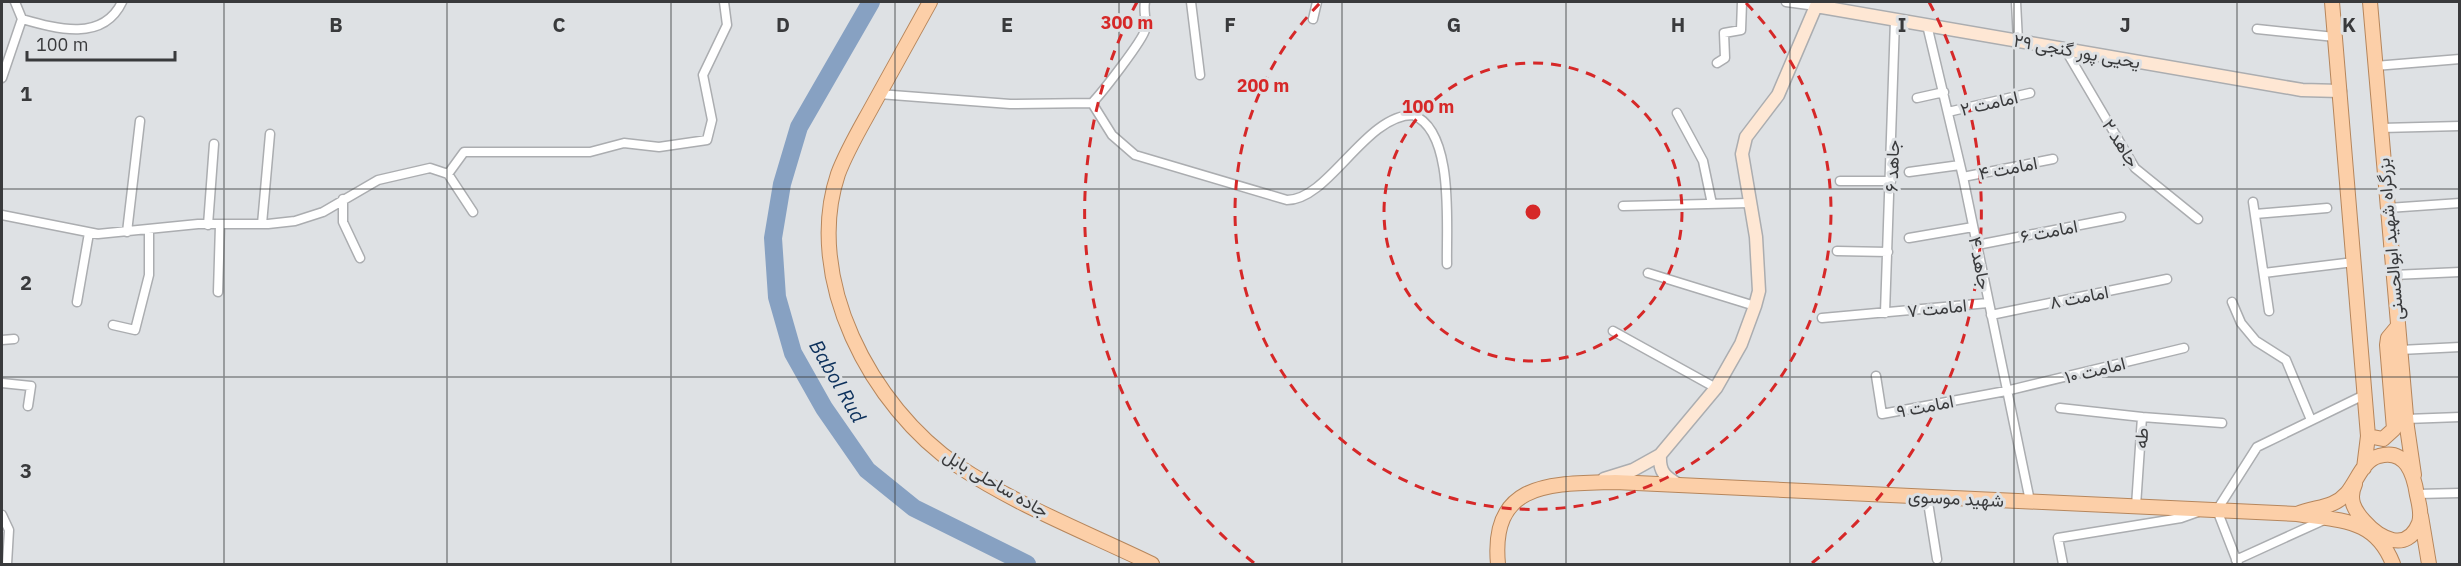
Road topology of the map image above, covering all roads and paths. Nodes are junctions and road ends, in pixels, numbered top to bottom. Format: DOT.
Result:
graph roads {
  1 [pos="15,2"];
  2 [pos="122,2"];
  3 [pos="724,2"];
  4 [pos="930,2"];
  5 [pos="1145,2"];
  6 [pos="1191,2"];
  7 [pos="1317,2"];
  8 [pos="1742,2"];
  9 [pos="1788,2"];
  10 [pos="2016,2"];
  11 [pos="2332,2"];
  12 [pos="2370,2"];
  13 [pos="1816,6"];
  14 [pos="22,19"];
  15 [pos="1313,19"];
  16 [pos="1895,20"];
  17 [pos="1927,25"];
  18 [pos="2256,29"];
  19 [pos="2335,37"];
  20 [pos="2018,41"];
  21 [pos="2065,49"];
  22 [pos="2460,59"];
  23 [pos="1717,63"];
  24 [pos="2375,66"];
  25 [pos="1200,75"];
  26 [pos="2,78"];
  27 [pos="2340,91"];
  28 [pos="1944,92"];
  29 [pos="2030,93"];
  30 [pos="879,94"];
  31 [pos="1917,99"];
  32 [pos="1092,103"];
  33 [pos="1677,112"];
  34 [pos="1948,112"];
  35 [pos="140,121"];
  36 [pos="2460,126"];
  37 [pos="2380,128"];
  38 [pos="270,134"];
  39 [pos="214,144"];
  40 [pos="2054,159"];
  41 [pos="1960,165"];
  42 [pos="1909,172"];
  43 [pos="448,174"];
  44 [pos="1963,177"];
  45 [pos="1840,181"];
  46 [pos="1891,181"];
  47 [pos="343,199"];
  48 [pos="2253,202"];
  49 [pos="1749,203"];
  50 [pos="2460,203"];
  51 [pos="1712,204"];
  52 [pos="1623,206"];
  53 [pos="2326,208"];
  54 [pos="2388,208"];
  55 [pos="473,212"];
  56 [pos="2255,214"];
  57 [pos="2,215"];
  58 [pos="2121,217"];
  59 [pos="2198,219"];
  60 [pos="261,224"];
  61 [pos="208,225"];
  62 [pos="220,225"];
  63 [pos="1973,227"];
  64 [pos="149,231"];
  65 [pos="126,232"];
  66 [pos="88,233"];
  67 [pos="1909,238"];
  68 [pos="1977,245"];
  69 [pos="1837,251"];
  70 [pos="1888,252"];
  71 [pos="360,258"];
  72 [pos="2354,262"];
  73 [pos="1447,264"];
  74 [pos="2460,272"];
  75 [pos="1648,273"];
  76 [pos="2264,273"];
  77 [pos="2393,275"];
  78 [pos="2168,279"];
  79 [pos="218,292"];
  80 [pos="77,302"];
  81 [pos="2232,302"];
  82 [pos="1988,303"];
  83 [pos="1755,306"];
  84 [pos="2269,311"];
  85 [pos="1885,313"];
  86 [pos="1991,315"];
  87 [pos="1822,318"];
  88 [pos="113,325"];
  89 [pos="2398,326"];
  90 [pos="1613,331"];
  91 [pos="14,339"];
  92 [pos="2,340"];
  93 [pos="2460,347"];
  94 [pos="2184,348"];
  95 [pos="2400,350"];
  96 [pos="1876,376"];
  97 [pos="2,383"];
  98 [pos="1716,388"];
  99 [pos="2006,391"];
  100 [pos="2364,395"];
  101 [pos="28,406"];
  102 [pos="2060,408"];
  103 [pos="2142,417"];
  104 [pos="2460,417"];
  105 [pos="2406,419"];
  106 [pos="2311,420"];
  107 [pos="2222,423"];
  108 [pos="2368,436"];
  109 [pos="1660,455"];
  110 [pos="2364,468"];
  111 [pos="2414,475"];
  112 [pos="1585,483"];
  113 [pos="2355,484"];
  114 [pos="1679,485"];
  115 [pos="2460,493"];
  116 [pos="2417,494"];
  117 [pos="1927,496"];
  118 [pos="2030,501"];
  119 [pos="2136,506"];
  120 [pos="2212,509"];
  121 [pos="2297,514"];
  122 [pos="2420,514"];
  123 [pos="2,515"];
  124 [pos="2326,519"];
  125 [pos="2376,534"];
  126 [pos="1937,559"];
  127 [pos="2237,562"];
  128 [pos="7,564"];
  129 [pos="1152,564"];
  130 [pos="1498,564"];
  131 [pos="2063,564"];
  132 [pos="2393,564"];
  133 [pos="2429,564"];
  1 -- 14 [label="street"];
  2 -- 14 [label="street"];
  3 -- 43 [label="street"];
  4 -- 30 [label="main road, جاده ساحلی بابل"];
  5 -- 32 [label="street"];
  6 -- 25 [label="street"];
  7 -- 15 [label="street"];
  8 -- 23 [label="street"];
  9 -- 13 [label="street"];
  10 -- 20 [label="street"];
  11 -- 19 [label="main road, بزرگراه شهید ابوالحسنی"];
  12 -- 24 [label="main road, بزرگراه شهید ابوالحسنی"];
  13 -- 16 [label="main road, یحیی پور گنجی ۲۹"];
  13 -- 49 [label="main road"];
  14 -- 26 [label="street"];
  16 -- 17 [label="main road, یحیی پور گنجی ۲۹"];
  16 -- 46 [label="street, جاهد ۶"];
  17 -- 20 [label="main road, یحیی پور گنجی ۲۹"];
  17 -- 28 [label="street, جاهد ۴"];
  18 -- 19 [label="street"];
  19 -- 27 [label="main road, بزرگراه شهید ابوالحسنی"];
  20 -- 21 [label="main road, یحیی پور گنجی ۲۹"];
  21 -- 27 [label="main road, یحیی پور گنجی ۲۹"];
  21 -- 59 [label="street, جاهد ۲"];
  22 -- 24 [label="street"];
  24 -- 37 [label="main road, بزرگراه شهید ابوالحسنی"];
  27 -- 72 [label="main road, بزرگراه شهید ابوالحسنی"];
  28 -- 31 [label="street"];
  28 -- 34 [label="street, جاهد ۴"];
  29 -- 34 [label="street, امامت ۲"];
  30 -- 32 [label="street"];
  30 -- 129 [label="main road, جاده ساحلی بابل"];
  32 -- 73 [label="street"];
  33 -- 51 [label="street"];
  34 -- 41 [label="street, جاهد ۴"];
  35 -- 65 [label="street"];
  36 -- 37 [label="street"];
  37 -- 54 [label="main road, بزرگراه شهید ابوالحسنی"];
  38 -- 60 [label="street"];
  39 -- 61 [label="street"];
  40 -- 44 [label="street, امامت ۴"];
  41 -- 42 [label="street"];
  41 -- 44 [label="street, جاهد ۴"];
  43 -- 47 [label="street"];
  43 -- 55 [label="street"];
  44 -- 63 [label="street, جاهد ۴"];
  45 -- 46 [label="street"];
  46 -- 70 [label="street, جاهد ۶"];
  47 -- 60 [label="street"];
  47 -- 71 [label="street"];
  48 -- 56 [label="street"];
  49 -- 51 [label="street"];
  49 -- 83 [label="main road"];
  50 -- 54 [label="street"];
  51 -- 52 [label="street"];
  53 -- 56 [label="street"];
  54 -- 77 [label="main road, بزرگراه شهید ابوالحسنی"];
  56 -- 76 [label="street"];
  57 -- 66 [label="street"];
  58 -- 68 [label="street, امامت ۶"];
  60 -- 62 [label="street"];
  61 -- 62 [label="street"];
  61 -- 64 [label="street"];
  62 -- 79 [label="street"];
  63 -- 67 [label="street"];
  63 -- 68 [label="street, جاهد ۴"];
  64 -- 65 [label="street"];
  64 -- 88 [label="street"];
  65 -- 66 [label="street"];
  66 -- 80 [label="street"];
  68 -- 82 [label="street, جاهد ۴"];
  69 -- 70 [label="street"];
  70 -- 85 [label="street, جاهد ۶"];
  72 -- 76 [label="street"];
  72 -- 100 [label="main road, بزرگراه شهید ابوالحسنی"];
  74 -- 77 [label="street"];
  75 -- 83 [label="street"];
  76 -- 84 [label="street"];
  77 -- 89 [label="main road, بزرگراه شهید ابوالحسنی"];
  78 -- 86 [label="street, امامت ۸"];
  81 -- 106 [label="street"];
  82 -- 85 [label="street, امامت ۷"];
  82 -- 86 [label="street, جاهد ۴"];
  83 -- 98 [label="main road"];
  85 -- 87 [label="street, امامت ۷"];
  86 -- 99 [label="street, جاهد ۴"];
  89 -- 95 [label="main road, بزرگراه شهید ابوالحسنی"];
  89 -- 108 [label="main road"];
  90 -- 98 [label="street"];
  91 -- 92 [label="street"];
  93 -- 95 [label="street"];
  94 -- 99 [label="street, امامت ۱۰"];
  95 -- 105 [label="main road, بزرگراه شهید ابوالحسنی"];
  96 -- 99 [label="street, امامت ۹"];
  97 -- 101 [label="street"];
  98 -- 109 [label="main road"];
  99 -- 118 [label="street, جاهد ۴"];
  100 -- 106 [label="street"];
  100 -- 108 [label="main road, بزرگراه شهید ابوالحسنی"];
  102 -- 103 [label="street, طه"];
  103 -- 107 [label="street"];
  103 -- 119 [label="street, طه"];
  104 -- 105 [label="street"];
  105 -- 111 [label="main road, بزرگراه شهید ابوالحسنی"];
  106 -- 120 [label="street"];
  108 -- 110 [label="main road, بزرگراه شهید ابوالحسنی"];
  109 -- 112 [label="main road"];
  109 -- 114 [label="main road"];
  110 -- 111 [label="main road"];
  110 -- 113 [label="main road"];
  111 -- 116 [label="main road"];
  112 -- 114 [label="main road, شهید موسوی"];
  112 -- 130 [label="main road, شهید موسوی"];
  113 -- 121 [label="main road, شهید موسوی"];
  113 -- 125 [label="main road"];
  114 -- 117 [label="main road, شهید موسوی"];
  115 -- 116 [label="street"];
  116 -- 122 [label="main road"];
  117 -- 118 [label="main road, شهید موسوی"];
  117 -- 126 [label="street"];
  118 -- 119 [label="main road, شهید موسوی"];
  119 -- 120 [label="main road, شهید موسوی"];
  120 -- 121 [label="main road, شهید موسوی"];
  120 -- 127 [label="street"];
  120 -- 131 [label="street"];
  121 -- 124 [label="main road, شهید موسوی"];
  122 -- 125 [label="main road"];
  122 -- 133 [label="main road"];
  123 -- 128 [label="street"];
  124 -- 125 [label="main road, شهید موسوی"];
  124 -- 127 [label="street"];
  125 -- 132 [label="main road"];
}
